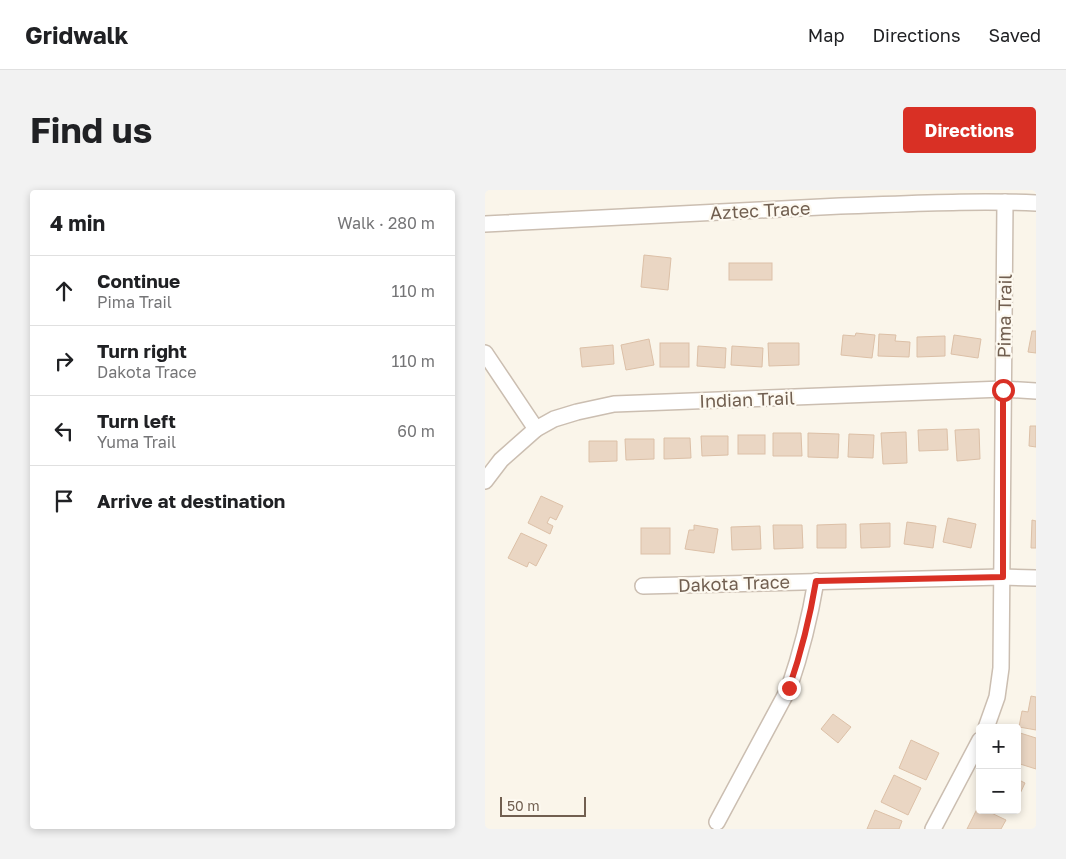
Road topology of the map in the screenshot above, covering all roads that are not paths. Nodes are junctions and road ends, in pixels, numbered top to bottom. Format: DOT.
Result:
graph roads {
  1 [pos="916,197"];
  2 [pos="1005,202"];
  3 [pos="1036,203"];
  4 [pos="485,224"];
  5 [pos="485,354"];
  6 [pos="1003,390"];
  7 [pos="1036,392"];
  8 [pos="536,429"];
  9 [pos="485,481"];
  10 [pos="1003,577"];
  11 [pos="1036,578"];
  12 [pos="816,581"];
  13 [pos="643,586"];
  14 [pos="987,724"];
  15 [pos="976,748"];
  16 [pos="717,822"];
  17 [pos="933,829"];
  1 -- 2 [label="street, Aztec Trace"];
  1 -- 4 [label="street, Aztec Trace"];
  2 -- 3 [label="street, Aztec Trace"];
  2 -- 6 [label="street, Pima Trail"];
  5 -- 8 [label="street"];
  6 -- 7 [label="street, Indian Trail"];
  6 -- 8 [label="street, Indian Trail"];
  6 -- 10 [label="street, Pima Trail"];
  8 -- 9 [label="street, Indian Trail"];
  10 -- 11 [label="street, Dakota Trace"];
  10 -- 12 [label="street, Dakota Trace"];
  10 -- 14 [label="street, Pima Trail"];
  12 -- 13 [label="street, Dakota Trace"];
  12 -- 16 [label="street"];
  15 -- 17 [label="street"];
}
